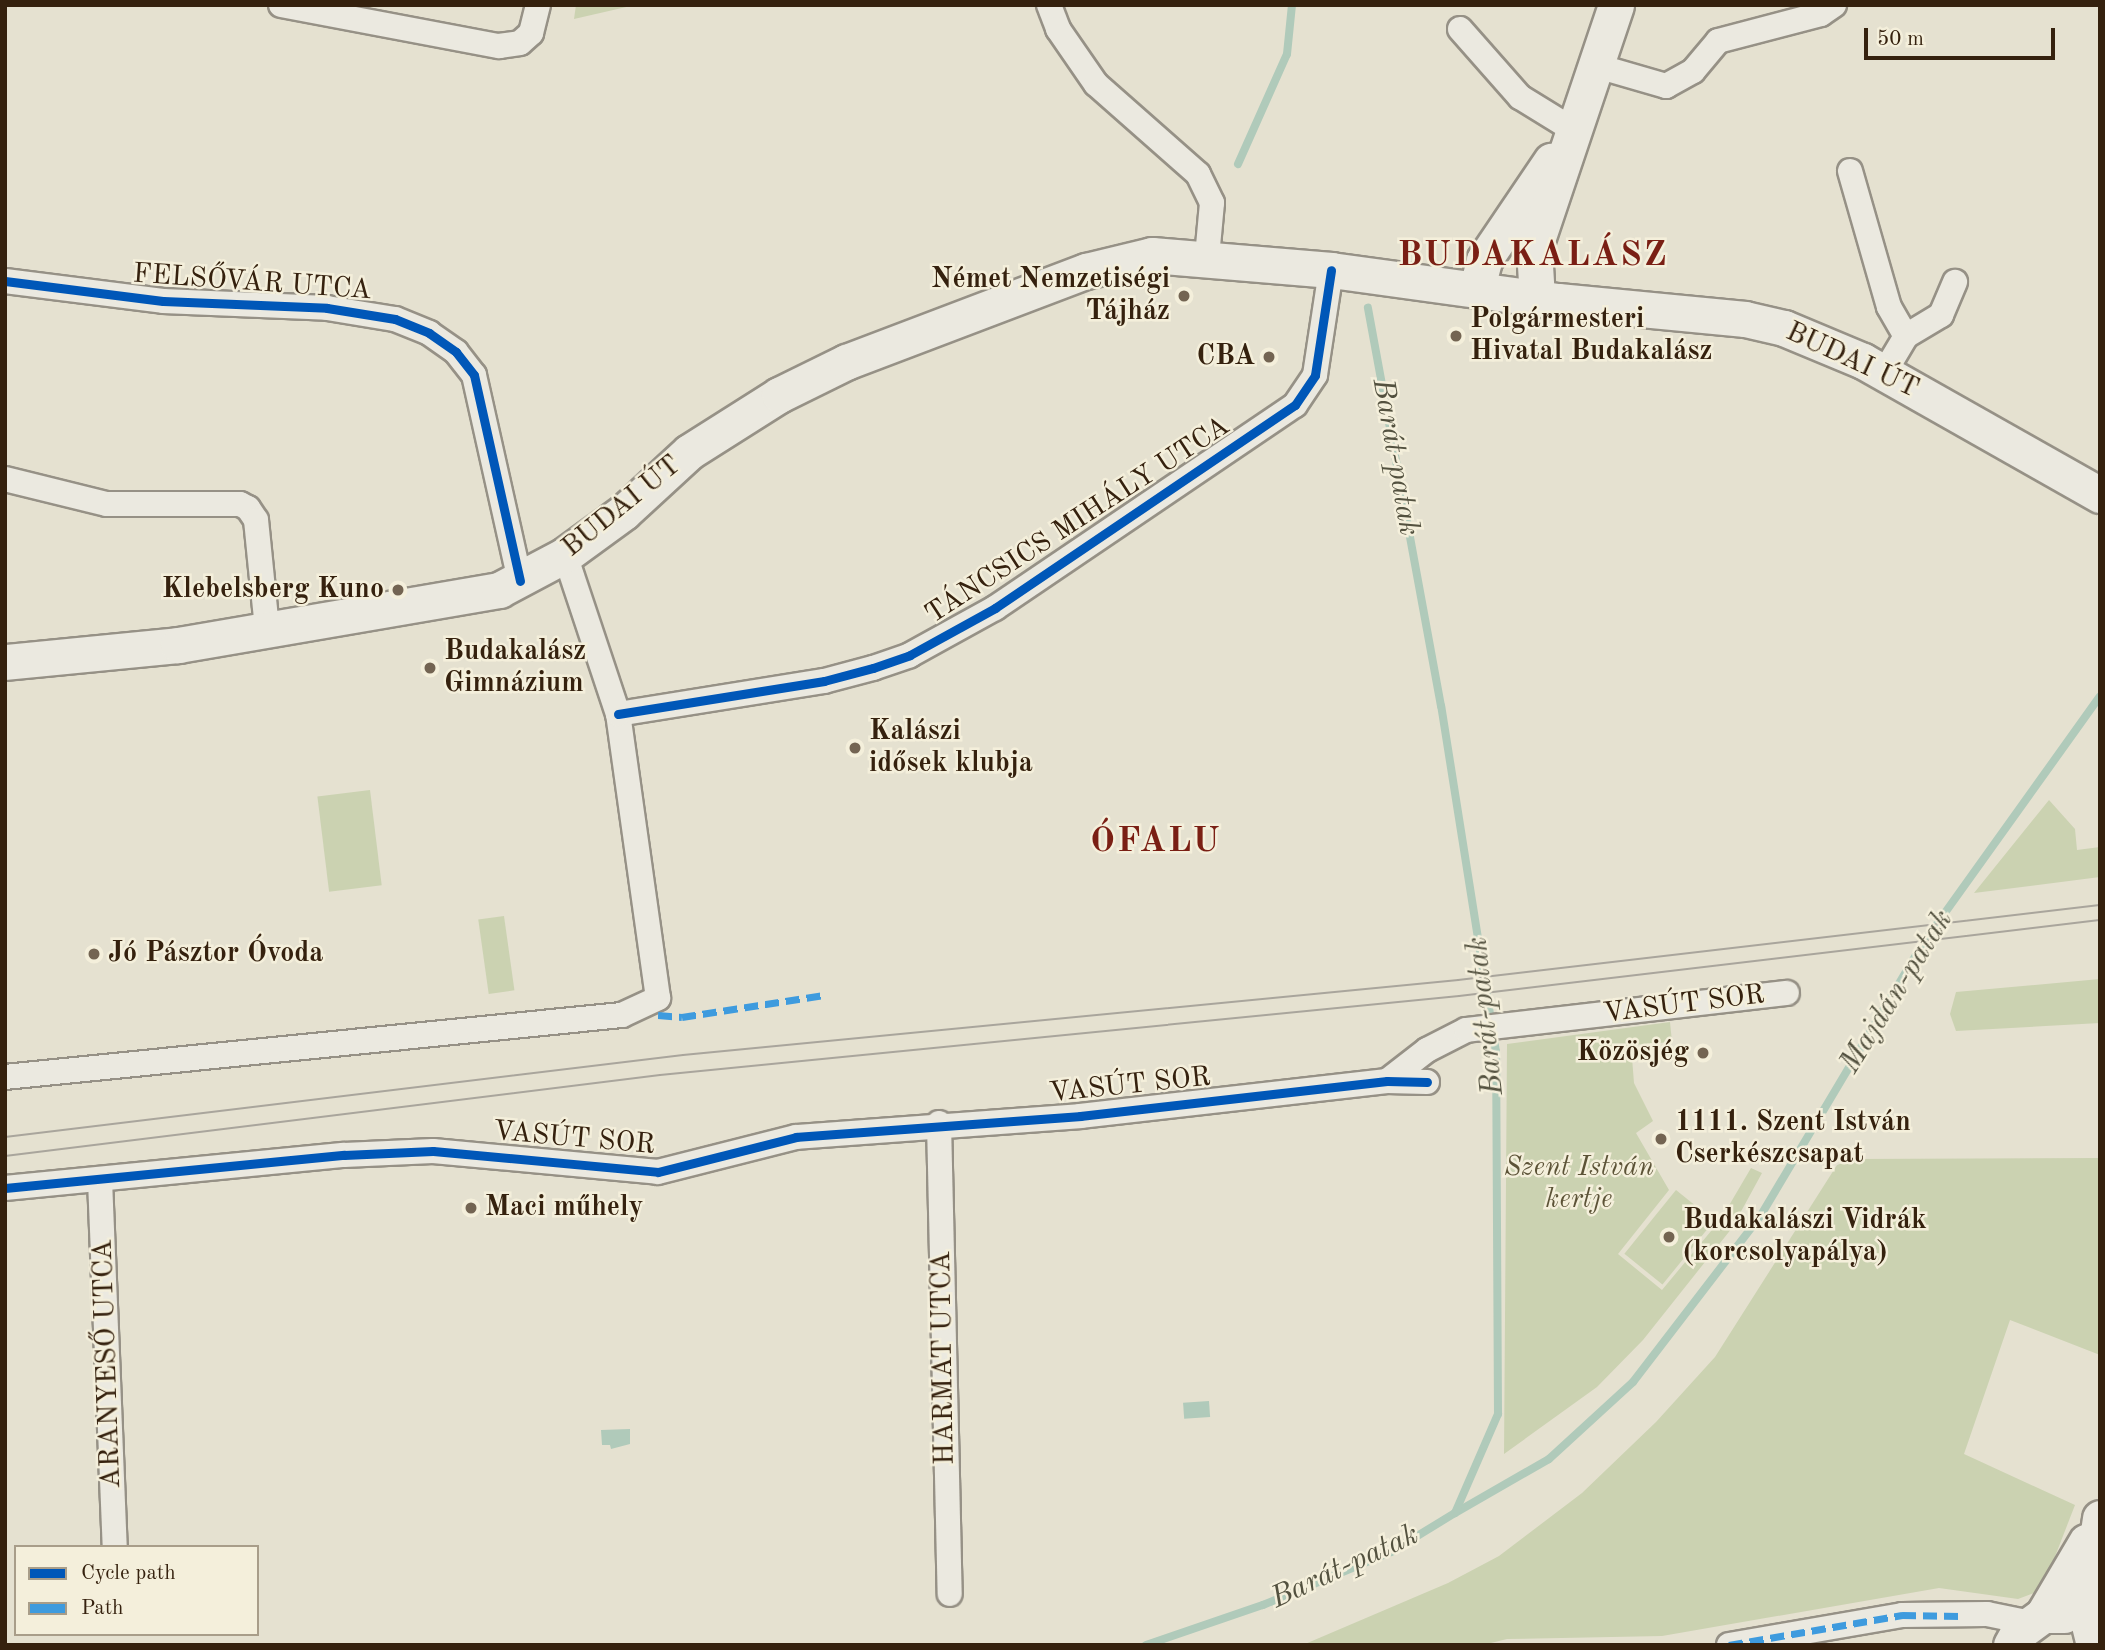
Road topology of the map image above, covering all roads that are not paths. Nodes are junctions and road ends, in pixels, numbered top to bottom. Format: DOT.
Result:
graph roads {
  1 [pos="281,5"];
  2 [pos="538,5"];
  3 [pos="1049,5"];
  4 [pos="1616,5"];
  5 [pos="1834,5"];
  6 [pos="1460,29"];
  7 [pos="1597,66"];
  8 [pos="1572,129"];
  9 [pos="1850,171"];
  10 [pos="1207,257"];
  11 [pos="1331,270"];
  12 [pos="5,281"];
  13 [pos="1955,282"];
  14 [pos="1477,287"];
  15 [pos="1537,298"];
  16 [pos="1906,336"];
  17 [pos="1884,373"];
  18 [pos="5,479"];
  19 [pos="2100,495"];
  20 [pos="565,555"];
  21 [pos="520,581"];
  22 [pos="267,629"];
  23 [pos="5,662"];
  24 [pos="618,714"];
  25 [pos="1787,993"];
  26 [pos="5,1077"];
  27 [pos="1387,1081"];
  28 [pos="1427,1082"];
  29 [pos="939,1123"];
  30 [pos="100,1180"];
  31 [pos="5,1188"];
  32 [pos="2100,1518"];
  33 [pos="115,1545"];
  34 [pos="950,1594"];
  35 [pos="1960,1616"];
  36 [pos="2028,1628"];
  37 [pos="2093,1641"];
  38 [pos="1729,1645"];
  39 [pos="2003,1645"];
  1 -- 2 [label="street"];
  3 -- 10 [label="street"];
  4 -- 7 [label="main road"];
  5 -- 7 [label="street"];
  6 -- 8 [label="street"];
  7 -- 8 [label="main road"];
  8 -- 14 [label="main road"];
  8 -- 15 [label="main road"];
  9 -- 16 [label="street"];
  10 -- 11 [label="main road, BUDAI ÚT"];
  10 -- 20 [label="main road, BUDAI ÚT"];
  11 -- 14 [label="main road, BUDAI ÚT"];
  11 -- 24 [label="street, TÁNCSICS MIHÁLY UTCA"];
  12 -- 21 [label="street, FELSŐVÁR UTCA"];
  13 -- 16 [label="street"];
  14 -- 15 [label="main road, BUDAI ÚT"];
  15 -- 17 [label="main road, BUDAI ÚT"];
  16 -- 17 [label="street"];
  17 -- 19 [label="main road, BUDAI ÚT"];
  18 -- 22 [label="street"];
  20 -- 21 [label="main road, BUDAI ÚT"];
  20 -- 24 [label="street"];
  21 -- 22 [label="main road, BUDAI ÚT"];
  22 -- 23 [label="main road, BUDAI ÚT"];
  24 -- 26 [label="street"];
  25 -- 27 [label="street, VASÚT SOR"];
  27 -- 28 [label="street, VASÚT SOR"];
  27 -- 29 [label="street, VASÚT SOR"];
  29 -- 30 [label="street, VASÚT SOR"];
  29 -- 34 [label="street, HARMAT UTCA"];
  30 -- 31 [label="street, VASÚT SOR"];
  30 -- 33 [label="street, ARANYESŐ UTCA"];
  32 -- 36 [label="main road"];
  32 -- 37 [label="main road"];
  35 -- 36 [label="street"];
  35 -- 38 [label="street"];
  35 -- 39 [label="street"];
  36 -- 37 [label="main road"];
}
